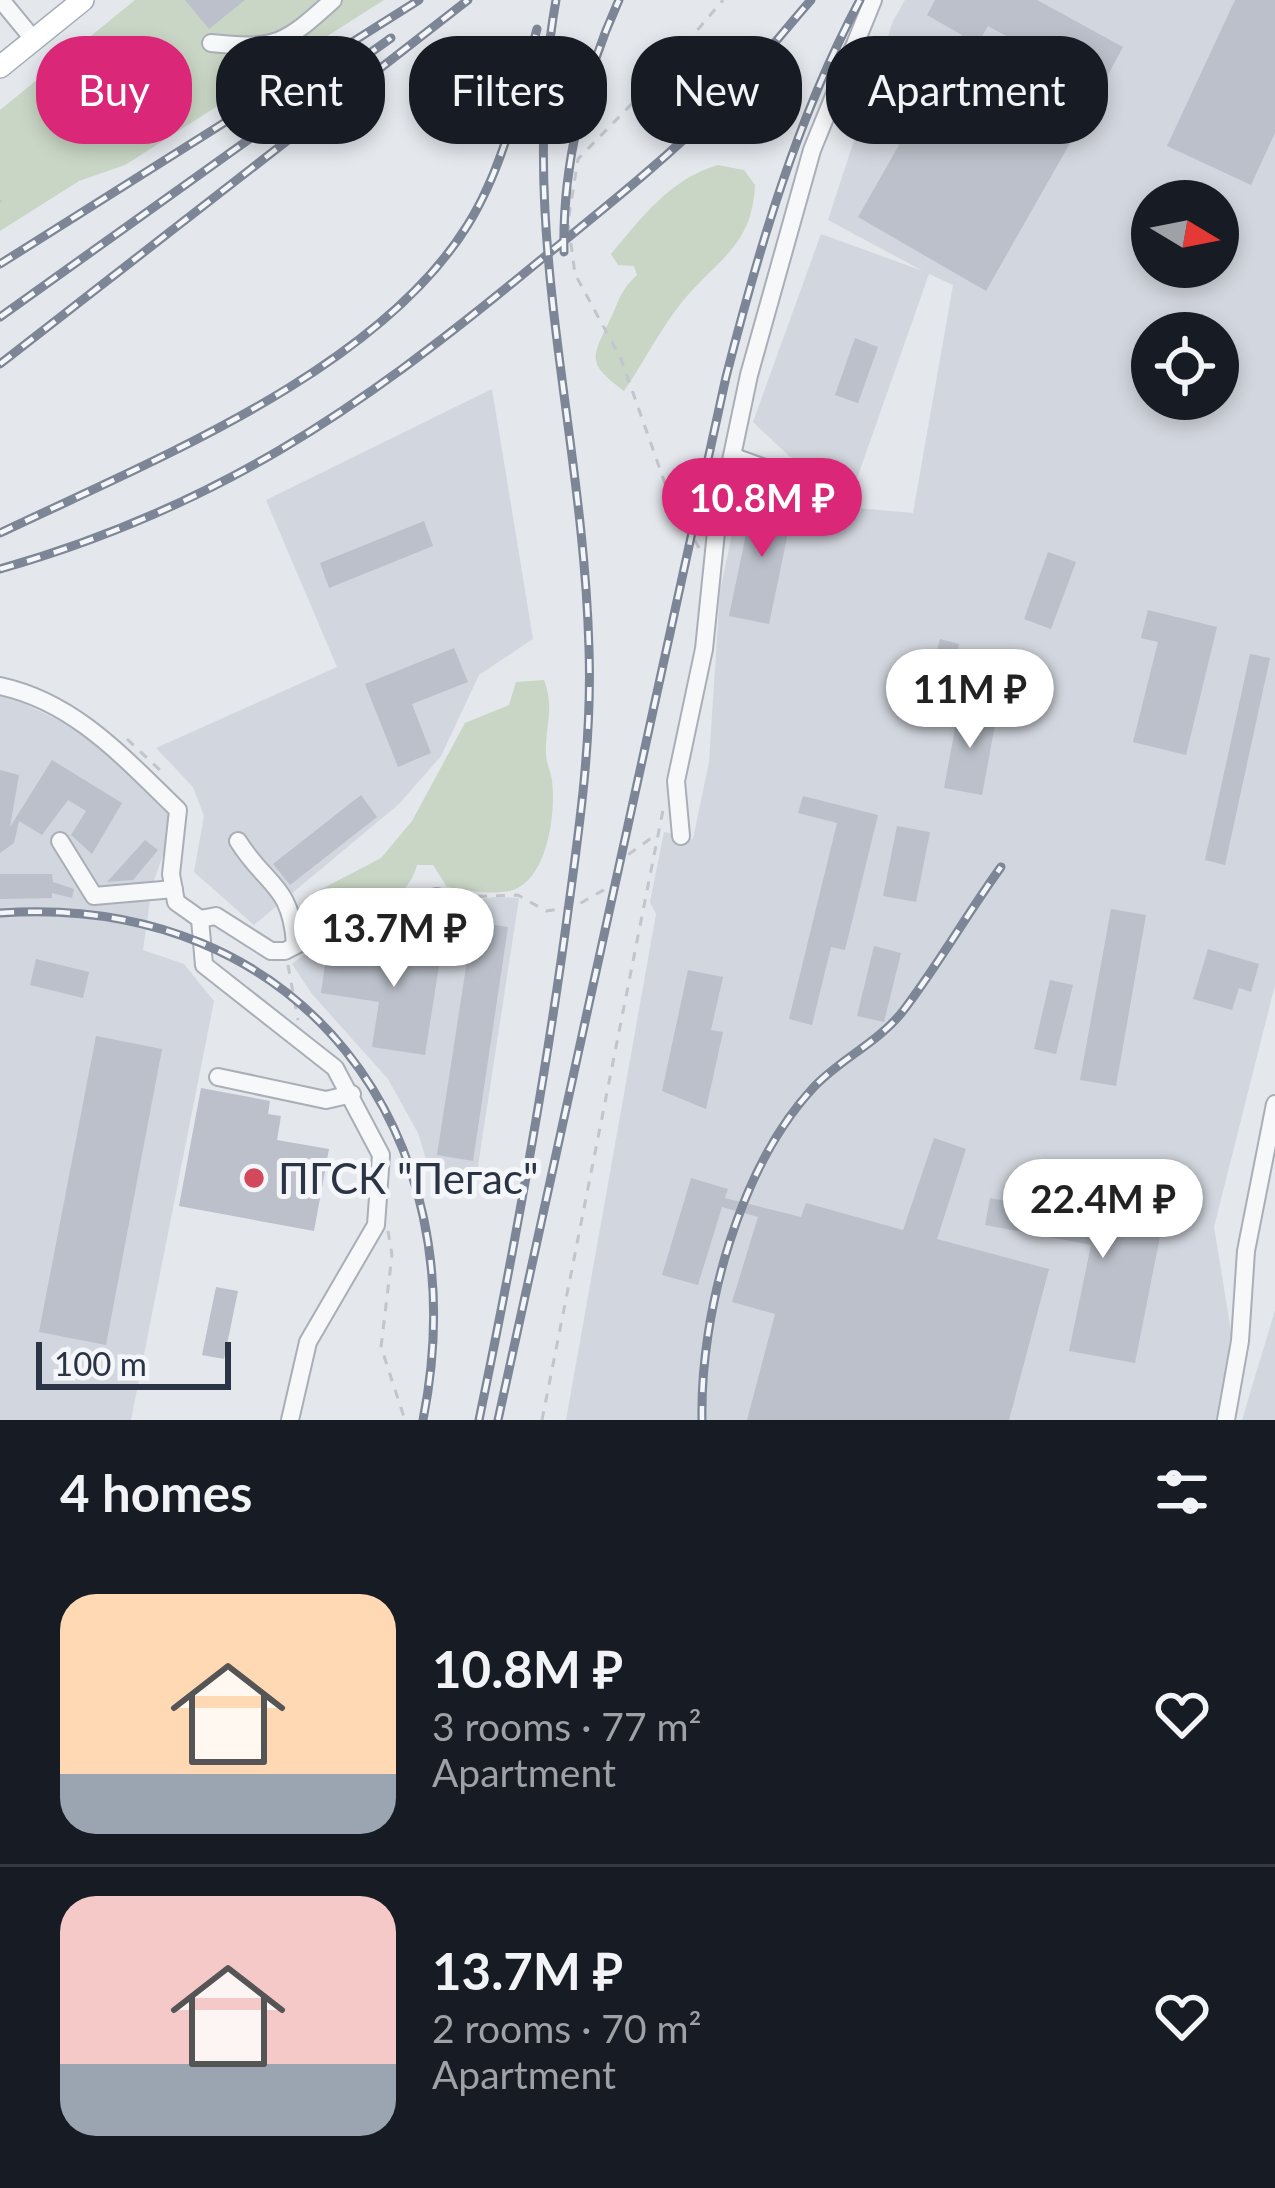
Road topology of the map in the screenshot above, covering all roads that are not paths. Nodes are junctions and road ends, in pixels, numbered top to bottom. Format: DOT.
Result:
graph roads {
  1 [pos="1,0"];
  2 [pos="83,0"];
  3 [pos="333,0"];
  4 [pos="873,0"];
  5 [pos="34,40"];
  6 [pos="211,44"];
  7 [pos="0,67"];
  8 [pos="746,467"];
  9 [pos="810,484"];
  10 [pos="0,686"];
  11 [pos="678,802"];
  12 [pos="700,807"];
  13 [pos="681,836"];
  14 [pos="60,841"];
  15 [pos="238,841"];
  16 [pos="174,889"];
  17 [pos="210,898"];
  18 [pos="441,901"];
  19 [pos="200,919"];
  20 [pos="290,948"];
  21 [pos="218,1077"];
  22 [pos="352,1094"];
  23 [pos="1275,1105"];
  24 [pos="290,1420"];
  25 [pos="1226,1420"];
  1 -- 5 [label="street"];
  2 -- 5 [label="main road"];
  3 -- 6 [label="street"];
  4 -- 8 [label="street"];
  5 -- 7 [label="main road"];
  8 -- 9 [label="street"];
  8 -- 11 [label="street"];
  10 -- 16 [label="street"];
  11 -- 12 [label="street"];
  11 -- 13 [label="street"];
  14 -- 16 [label="street"];
  15 -- 20 [label="street"];
  16 -- 19 [label="street"];
  17 -- 19 [label="street"];
  18 -- 20 [label="street"];
  19 -- 20 [label="street"];
  19 -- 22 [label="street"];
  21 -- 22 [label="street"];
  22 -- 24 [label="street"];
  23 -- 25 [label="street"];
}
